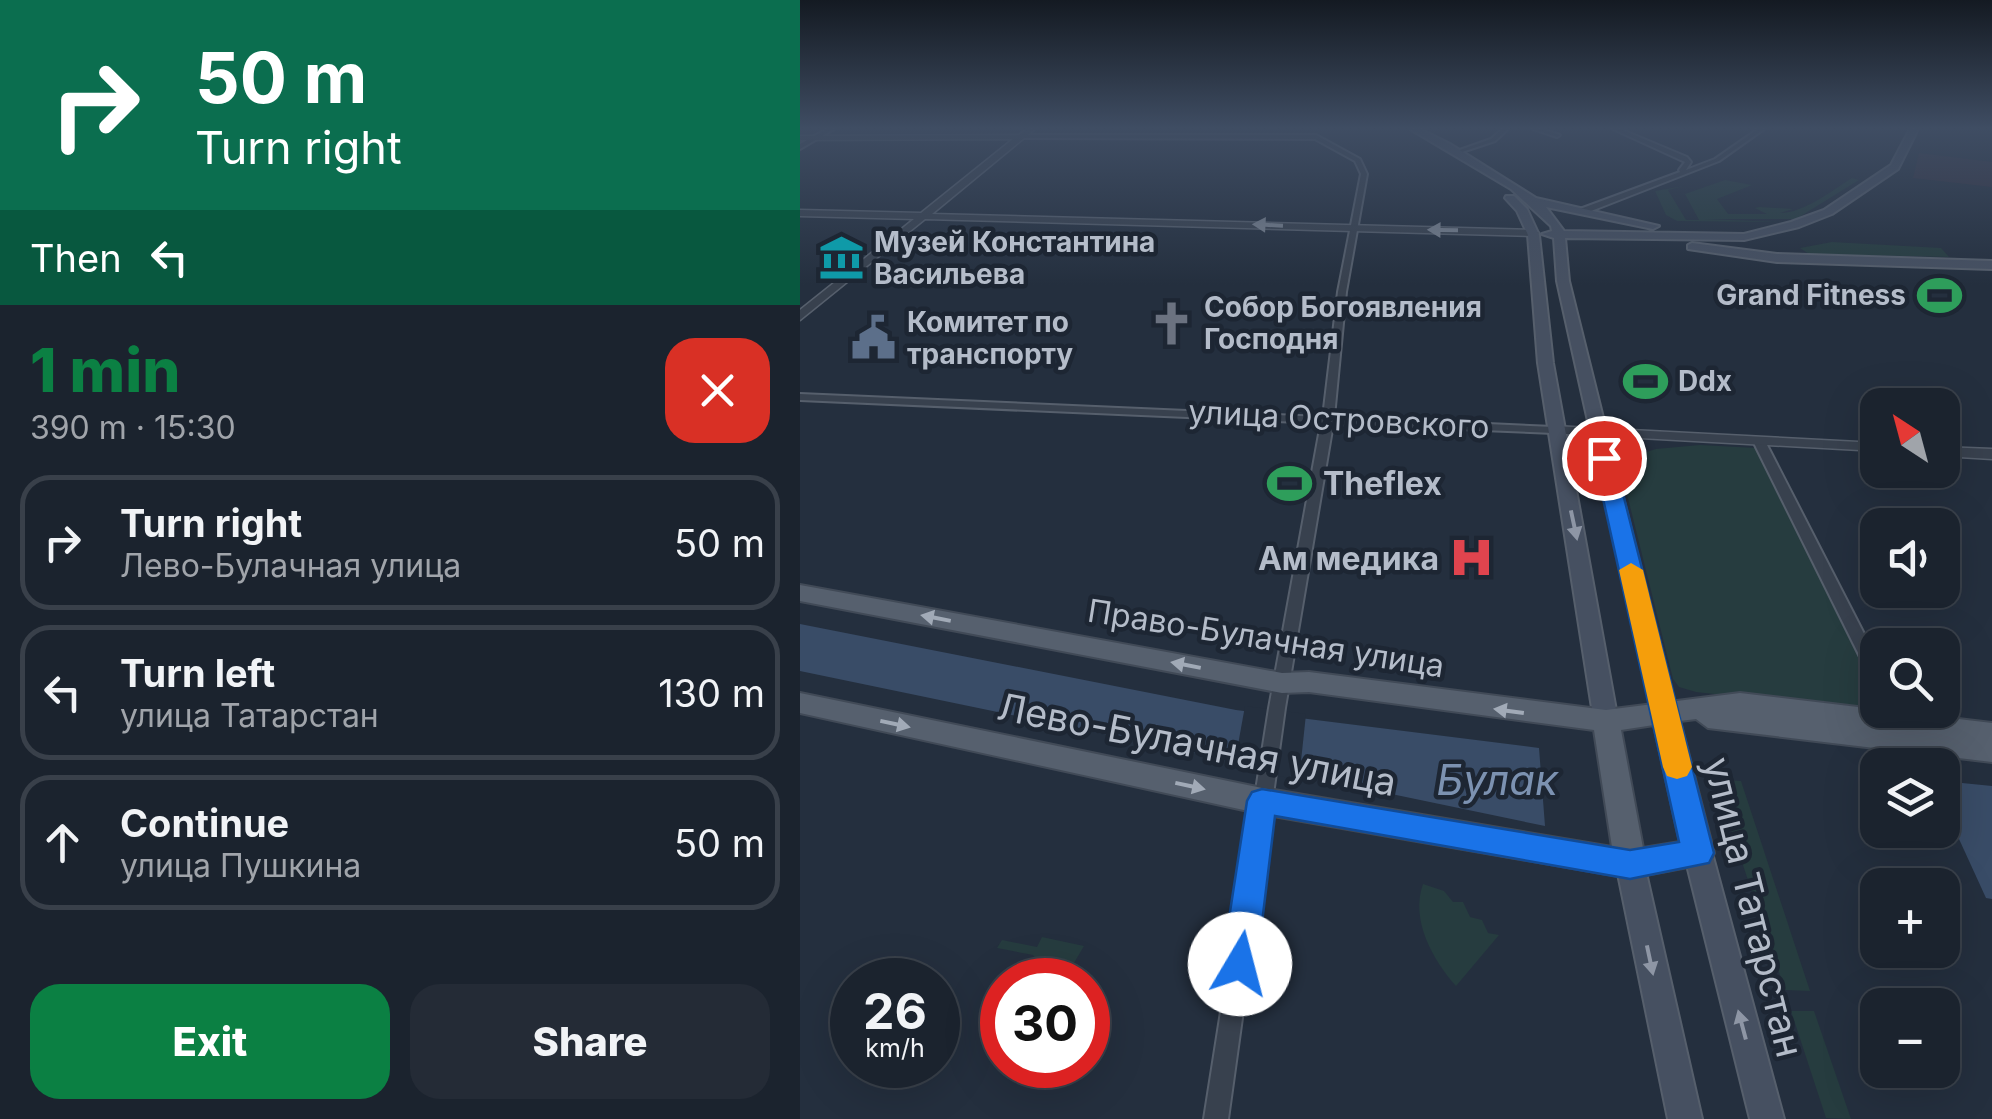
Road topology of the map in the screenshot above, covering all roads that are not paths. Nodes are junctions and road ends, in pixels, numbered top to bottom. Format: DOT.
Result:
graph roads {
  1 [pos="966,181"];
  2 [pos="1360,181"];
  3 [pos="1486,181"];
  4 [pos="1502,181"];
  5 [pos="1655,181"];
  6 [pos="1874,181"];
  7 [pos="1533,201"];
  8 [pos="1583,211"];
  9 [pos="800,212"];
  10 [pos="924,214"];
  11 [pos="1352,229"];
  12 [pos="1534,233"];
  13 [pos="1558,234"];
  14 [pos="1606,234"];
  15 [pos="1756,236"];
  16 [pos="1704,237"];
  17 [pos="1778,255"];
  18 [pos="1792,258"];
  19 [pos="1992,265"];
  20 [pos="800,316"];
  21 [pos="800,397"];
  22 [pos="1328,418"];
  23 [pos="1554,430"];
  24 [pos="1598,432"];
  25 [pos="1759,441"];
  26 [pos="1860,447"];
  27 [pos="1960,452"];
  28 [pos="1992,454"];
  29 [pos="800,592"];
  30 [pos="1860,641"];
  31 [pos="1279,696"];
  32 [pos="800,703"];
  33 [pos="1860,713"];
  34 [pos="1664,716"];
  35 [pos="1606,721"];
  36 [pos="1960,728"];
  37 [pos="1992,734"];
  38 [pos="1992,750"];
  39 [pos="1264,791"];
  40 [pos="1698,853"];
  41 [pos="1630,864"];
  42 [pos="1216,1119"];
  43 [pos="1684,1119"];
  44 [pos="1767,1119"];
  1 -- 10 [label="street"];
  2 -- 11 [label="street"];
  3 -- 12 [label="main road"];
  4 -- 7 [label="main road"];
  5 -- 8 [label="street"];
  6 -- 15 [label="main road"];
  7 -- 8 [label="main road"];
  7 -- 13 [label="main road"];
  8 -- 16 [label="main road"];
  9 -- 10 [label="street"];
  11 -- 10 [label="street, one-way"];
  10 -- 20 [label="street"];
  12 -- 11 [label="street, one-way"];
  11 -- 22 [label="street"];
  12 -- 13 [label="main road"];
  12 -- 23 [label="main road"];
  13 -- 14 [label="main road"];
  13 -- 24 [label="main road"];
  14 -- 16 [label="main road"];
  14 -- 18 [label="main road"];
  15 -- 16 [label="main road"];
  15 -- 17 [label="main road"];
  16 -- 17 [label="main road"];
  17 -- 18 [label="main road"];
  18 -- 19 [label="main road"];
  21 -- 22 [label="street, улица Островского"];
  22 -- 23 [label="street, улица Островского"];
  22 -- 31 [label="street"];
  23 -- 24 [label="street, улица Островского"];
  23 -- 35 [label="main road, one-way"];
  24 -- 25 [label="street, улица Островского"];
  24 -- 34 [label="main road"];
  25 -- 26 [label="street, улица Островского"];
  25 -- 30 [label="street"];
  27 -- 28 [label="street"];
  31 -- 29 [label="main road, Право-Булачная улица, one-way"];
  35 -- 31 [label="main road, Право-Булачная улица, one-way"];
  31 -- 39 [label="street"];
  32 -- 39 [label="main road, Лево-Булачная улица, one-way"];
  33 -- 34 [label="main road"];
  34 -- 35 [label="main road, Право-Булачная улица"];
  34 -- 38 [label="main road"];
  34 -- 40 [label="main road, улица Татарстан"];
  35 -- 41 [label="main road"];
  36 -- 37 [label="main road"];
  39 -- 41 [label="main road, Лево-Булачная улица"];
  39 -- 42 [label="street"];
  40 -- 41 [label="main road, Лево-Булачная улица"];
  44 -- 40 [label="main road, улица Татарстан, one-way"];
  41 -- 43 [label="main road, one-way"];
}
